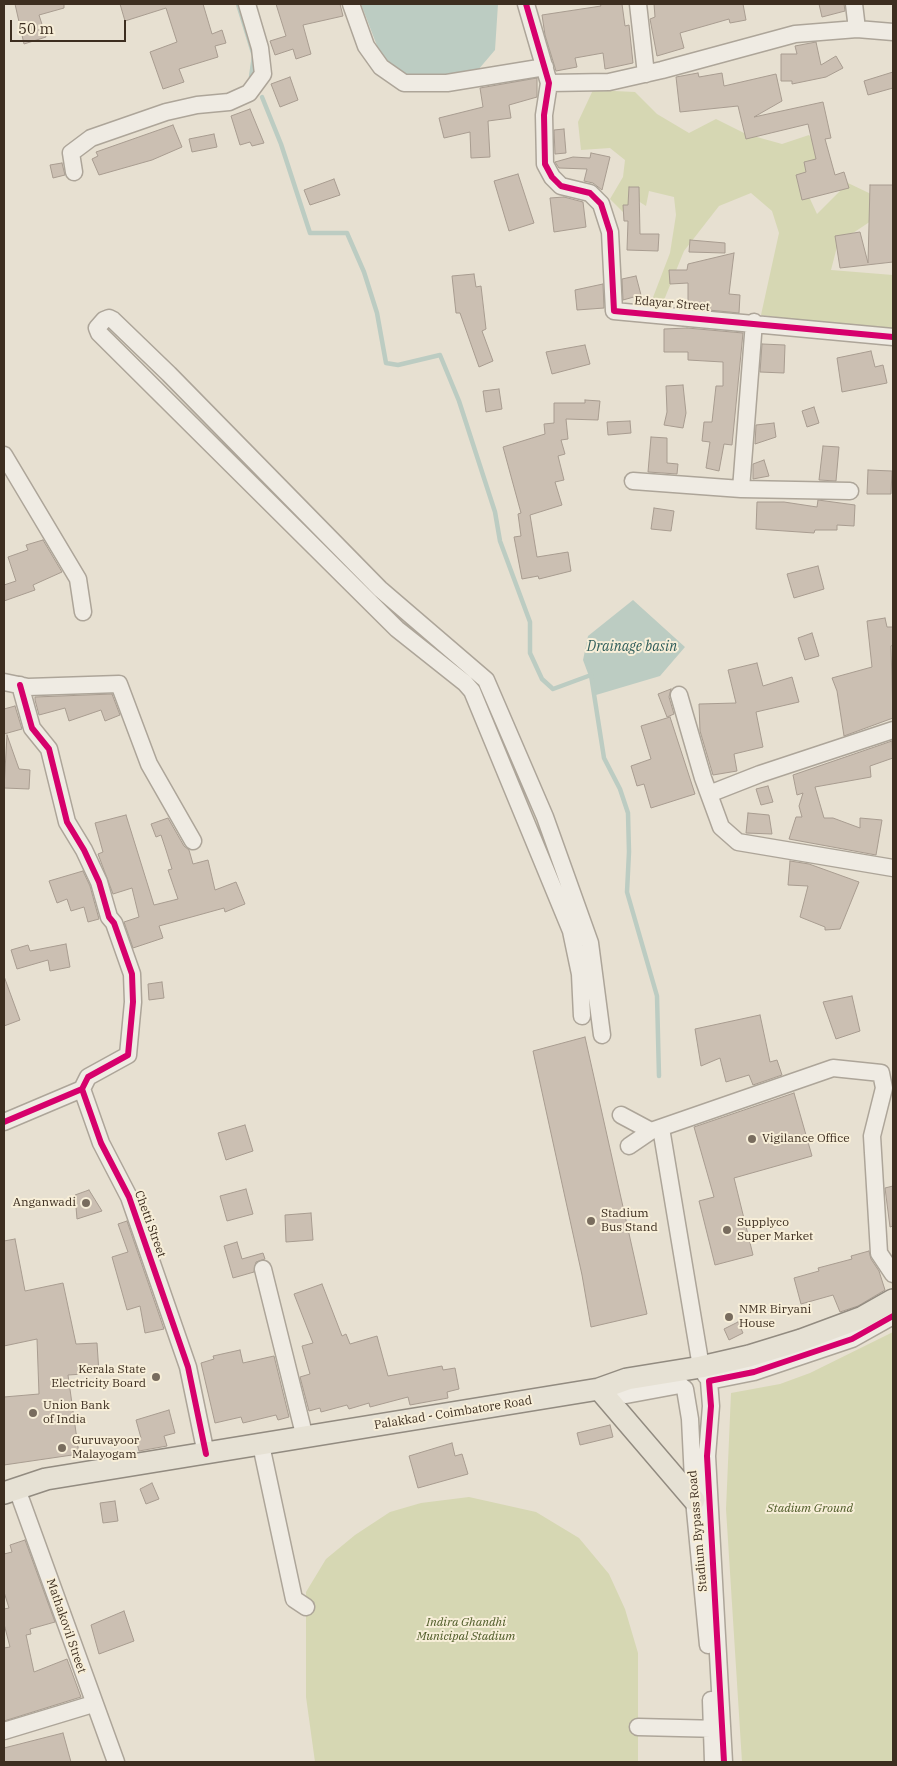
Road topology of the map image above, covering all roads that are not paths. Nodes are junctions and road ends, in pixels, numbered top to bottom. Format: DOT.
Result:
graph roads {
  1 [pos="247,4"];
  2 [pos="352,4"];
  3 [pos="526,4"];
  4 [pos="638,4"];
  5 [pos="854,4"];
  6 [pos="857,29"];
  7 [pos="893,32"];
  8 [pos="646,74"];
  9 [pos="547,75"];
  10 [pos="74,172"];
  11 [pos="754,322"];
  12 [pos="893,337"];
  13 [pos="4,455"];
  14 [pos="633,481"];
  15 [pos="741,489"];
  16 [pos="850,491"];
  17 [pos="83,612"];
  18 [pos="4,682"];
  19 [pos="20,685"];
  20 [pos="679,695"];
  21 [pos="893,730"];
  22 [pos="709,794"];
  23 [pos="193,841"];
  24 [pos="893,868"];
  25 [pos="586,964"];
  26 [pos="582,1016"];
  27 [pos="602,1035"];
  28 [pos="82,1090"];
  29 [pos="621,1115"];
  30 [pos="4,1122"];
  31 [pos="656,1129"];
  32 [pos="629,1146"];
  33 [pos="263,1269"];
  34 [pos="893,1274"];
  35 [pos="893,1300"];
  36 [pos="893,1316"];
  37 [pos="705,1374"];
  38 [pos="599,1389"];
  39 [pos="305,1438"];
  40 [pos="261,1445"];
  41 [pos="206,1454"];
  42 [pos="10,1491"];
  43 [pos="694,1500"];
  44 [pos="306,1607"];
  45 [pos="93,1704"];
  46 [pos="638,1727"];
  47 [pos="718,1729"];
  48 [pos="4,1731"];
  49 [pos="116,1762"];
  50 [pos="713,1762"];
  51 [pos="724,1762"];
  1 -- 10 [label="street"];
  2 -- 9 [label="street"];
  3 -- 9 [label="street, Edayar Street"];
  4 -- 8 [label="street"];
  5 -- 6 [label="street"];
  6 -- 7 [label="street"];
  6 -- 8 [label="street"];
  8 -- 9 [label="street"];
  9 -- 11 [label="street, Edayar Street"];
  11 -- 12 [label="street, Edayar Street"];
  11 -- 15 [label="street"];
  13 -- 17 [label="street"];
  14 -- 15 [label="street"];
  15 -- 16 [label="street"];
  18 -- 19 [label="street"];
  19 -- 23 [label="street"];
  19 -- 28 [label="street"];
  20 -- 22 [label="street"];
  21 -- 22 [label="street"];
  22 -- 24 [label="street"];
  25 -- 25 [label="street"];
  25 -- 26 [label="street"];
  25 -- 27 [label="street"];
  28 -- 30 [label="street"];
  28 -- 41 [label="street, Chetti Street"];
  29 -- 31 [label="street"];
  31 -- 32 [label="street"];
  31 -- 34 [label="street"];
  31 -- 37 [label="street"];
  33 -- 39 [label="street"];
  35 -- 37 [label="main road, Palakkad - Coimbatore Road"];
  36 -- 37 [label="street"];
  37 -- 38 [label="main road, Palakkad - Coimbatore Road"];
  37 -- 47 [label="street"];
  38 -- 39 [label="main road, Palakkad - Coimbatore Road"];
  38 -- 43 [label="main road"];
  38 -- 43 [label="street, Stadium Bypass Road"];
  39 -- 40 [label="main road, Palakkad - Coimbatore Road"];
  40 -- 41 [label="main road, Palakkad - Coimbatore Road"];
  40 -- 44 [label="street"];
  41 -- 42 [label="main road, Palakkad - Coimbatore Road"];
  42 -- 45 [label="street, Mathakovil Street"];
  43 -- 47 [label="street, Stadium Bypass Road"];
  45 -- 48 [label="street"];
  45 -- 49 [label="street, Mathakovil Street"];
  46 -- 47 [label="street"];
  47 -- 50 [label="street, Stadium Bypass Road"];
  47 -- 51 [label="street"];
}
